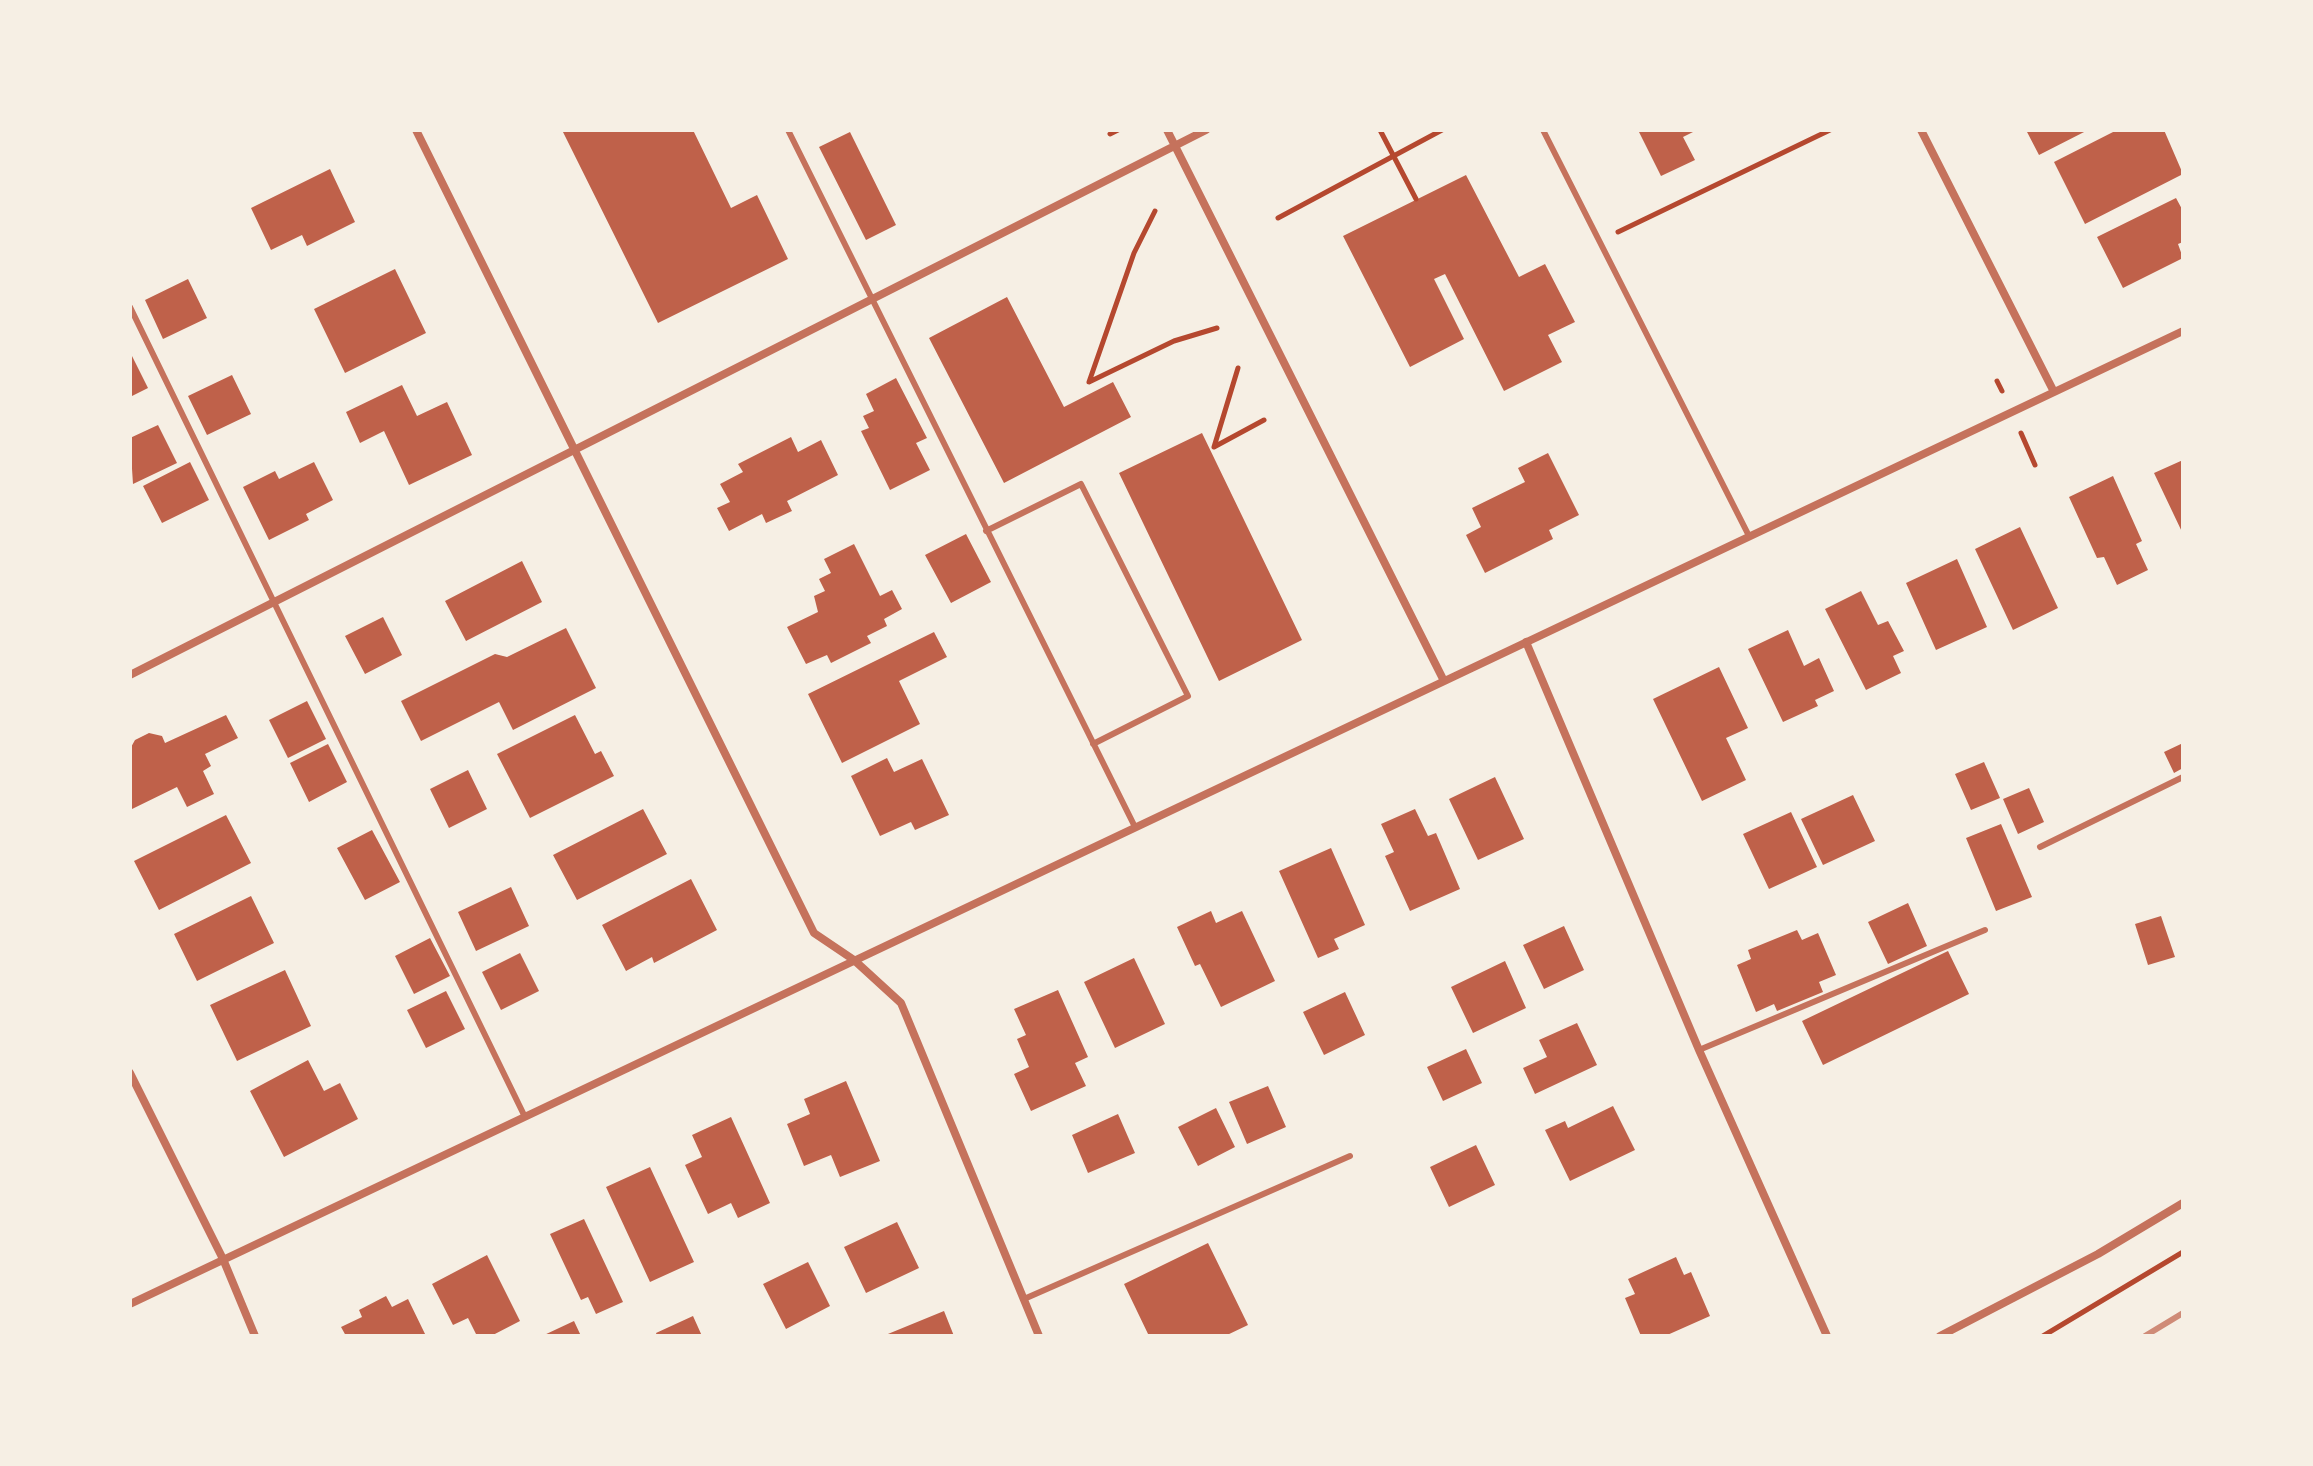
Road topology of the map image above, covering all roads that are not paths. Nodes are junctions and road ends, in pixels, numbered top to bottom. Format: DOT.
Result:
graph roads {
  1 [pos="416,130"];
  2 [pos="788,130"];
  3 [pos="1167,130"];
  4 [pos="1206,130"];
  5 [pos="1543,130"];
  6 [pos="1921,130"];
  7 [pos="1176,146"];
  8 [pos="870,301"];
  9 [pos="130,307"];
  10 [pos="2183,331"];
  11 [pos="2054,392"];
  12 [pos="577,449"];
  13 [pos="986,531"];
  14 [pos="1749,536"];
  15 [pos="275,602"];
  16 [pos="1526,642"];
  17 [pos="130,675"];
  18 [pos="1444,681"];
  19 [pos="1093,744"];
  20 [pos="2183,777"];
  21 [pos="1135,827"];
  22 [pos="2040,847"];
  23 [pos="1985,930"];
  24 [pos="854,960"];
  25 [pos="1699,1050"];
  26 [pos="130,1073"];
  27 [pos="525,1117"];
  28 [pos="1350,1156"];
  29 [pos="2183,1203"];
  30 [pos="223,1259"];
  31 [pos="1024,1299"];
  32 [pos="130,1304"];
  33 [pos="255,1336"];
  34 [pos="1039,1336"];
  35 [pos="1827,1336"];
  36 [pos="1940,1336"];
  1 -- 12 [label="street"];
  2 -- 8 [label="lane"];
  3 -- 7 [label="street"];
  4 -- 7 [label="street"];
  5 -- 14 [label="lane"];
  6 -- 11 [label="street"];
  7 -- 8 [label="street"];
  7 -- 18 [label="street"];
  8 -- 12 [label="street"];
  8 -- 13 [label="lane"];
  9 -- 15 [label="lane"];
  10 -- 11 [label="street"];
  11 -- 14 [label="street"];
  12 -- 15 [label="street"];
  12 -- 24 [label="street"];
  13 -- 19 [label="lane"];
  13 -- 19 [label="lane"];
  14 -- 16 [label="street"];
  15 -- 17 [label="street"];
  15 -- 27 [label="lane"];
  16 -- 18 [label="street"];
  16 -- 25 [label="street"];
  18 -- 21 [label="street"];
  19 -- 21 [label="lane"];
  20 -- 22 [label="lane"];
  21 -- 24 [label="street"];
  23 -- 25 [label="lane"];
  24 -- 27 [label="street"];
  24 -- 31 [label="street"];
  25 -- 35 [label="street"];
  26 -- 30 [label="street"];
  27 -- 30 [label="street"];
  28 -- 31 [label="lane"];
  29 -- 36 [label="street"];
  30 -- 32 [label="street"];
  30 -- 33 [label="street"];
  31 -- 34 [label="street"];
}
